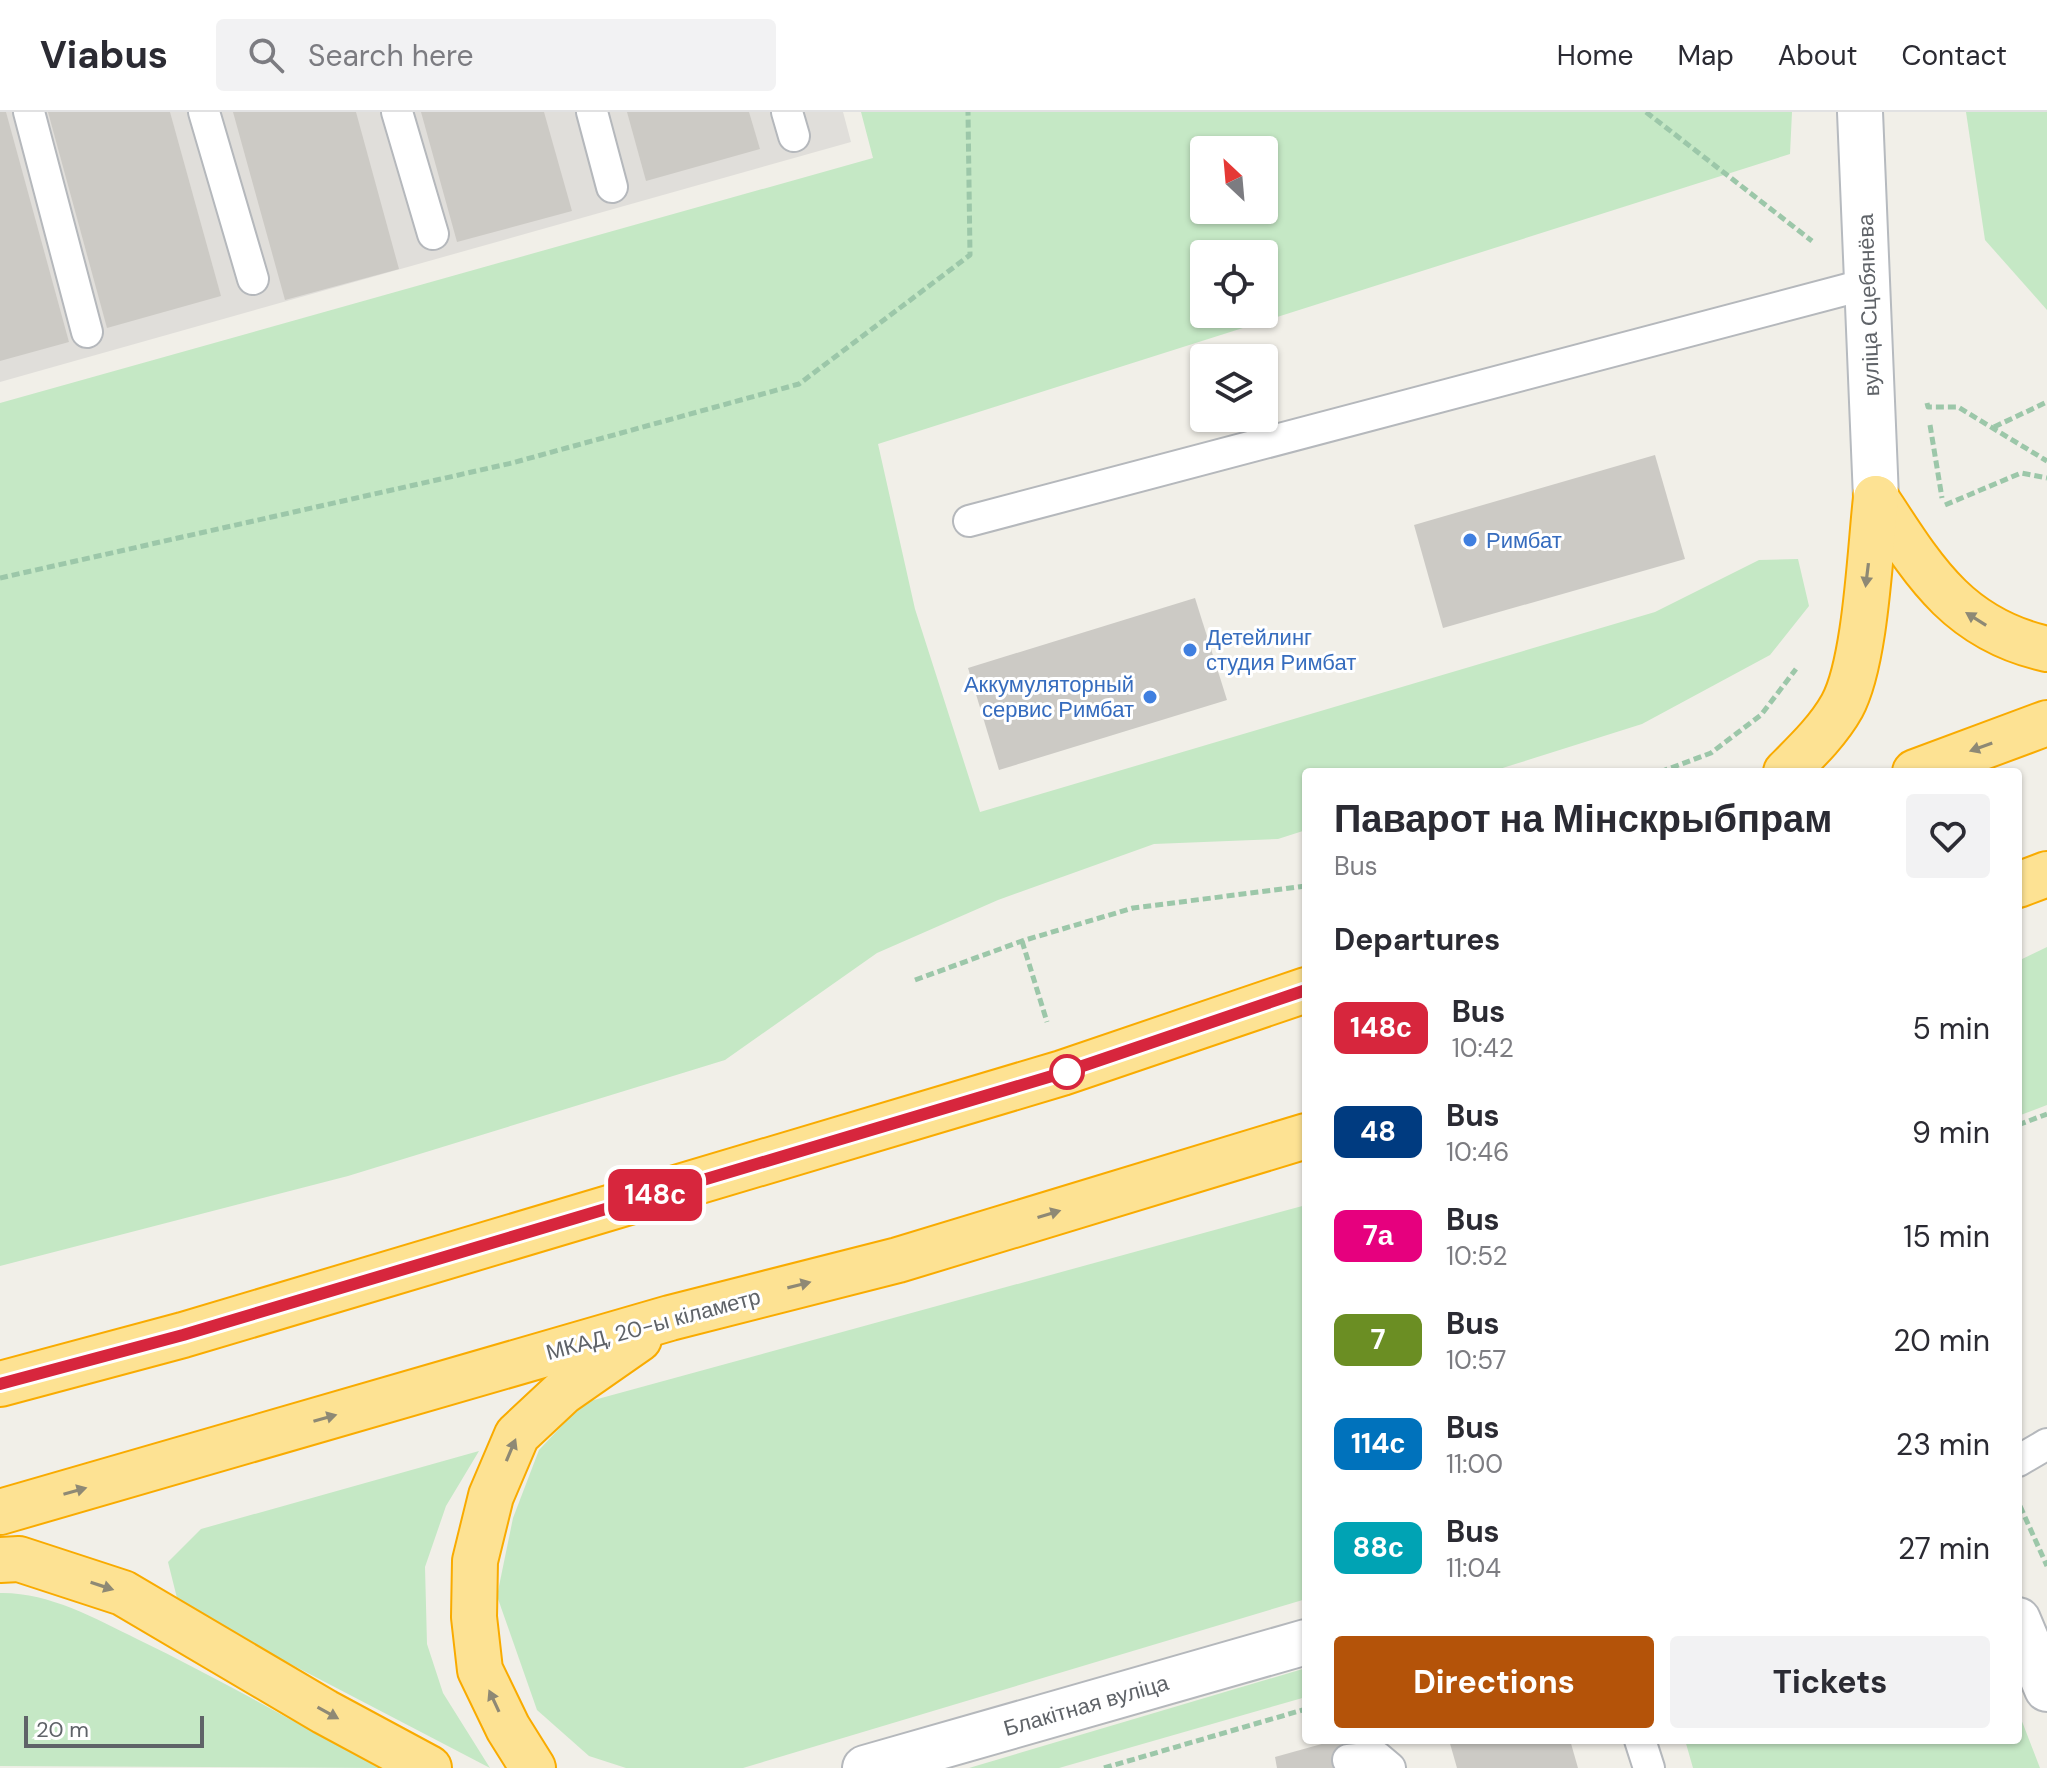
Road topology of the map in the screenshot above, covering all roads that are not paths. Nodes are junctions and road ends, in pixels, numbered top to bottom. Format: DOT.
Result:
graph roads {
  1 [pos="29,112"];
  2 [pos="204,112"];
  3 [pos="397,112"];
  4 [pos="592,112"];
  5 [pos="1860,112"];
  6 [pos="612,187"];
  7 [pos="433,234"];
  8 [pos="253,279"];
  9 [pos="1867,284"];
  10 [pos="87,332"];
  11 [pos="1876,498"];
  12 [pos="969,521"];
  13 [pos="2047,649"];
  14 [pos="2047,723"];
  15 [pos="1790,768"];
  16 [pos="1926,768"];
  17 [pos="2047,874"];
  18 [pos="2022,883"];
  19 [pos="1302,991"];
  20 [pos="1302,1137"];
  21 [pos="670,1318"];
  22 [pos="0,1384"];
  23 [pos="2047,1444"];
  24 [pos="2022,1459"];
  25 [pos="0,1512"];
  26 [pos="0,1560"];
  27 [pos="2030,1625"];
  28 [pos="1302,1643"];
  29 [pos="2047,1689"];
  30 [pos="1641,1744"];
  31 [pos="1348,1760"];
  32 [pos="888,1764"];
  33 [pos="429,1768"];
  34 [pos="533,1768"];
  35 [pos="1390,1768"];
  36 [pos="1649,1768"];
  1 -- 10 [label="lane"];
  2 -- 8 [label="lane"];
  3 -- 7 [label="lane"];
  4 -- 6 [label="lane"];
  5 -- 9 [label="street, вуліца Сцебянёва"];
  9 -- 11 [label="street, вуліца Сцебянёва"];
  9 -- 12 [label="lane"];
  13 -- 11 [label="highway, one-way"];
  11 -- 15 [label="highway, one-way"];
  14 -- 16 [label="highway, one-way"];
  17 -- 18 [label="highway"];
  19 -- 22 [label="highway"];
  21 -- 20 [label="highway, МКАД, 20-ы кіламетр, one-way"];
  25 -- 21 [label="highway, МКАД, 20-ы кіламетр, one-way"];
  34 -- 21 [label="highway, one-way"];
  23 -- 24 [label="lane"];
  26 -- 33 [label="highway, one-way"];
  27 -- 29 [label="street"];
  28 -- 32 [label="street, Блакітная вуліца"];
  30 -- 36 [label="lane"];
  31 -- 35 [label="lane"];
}
